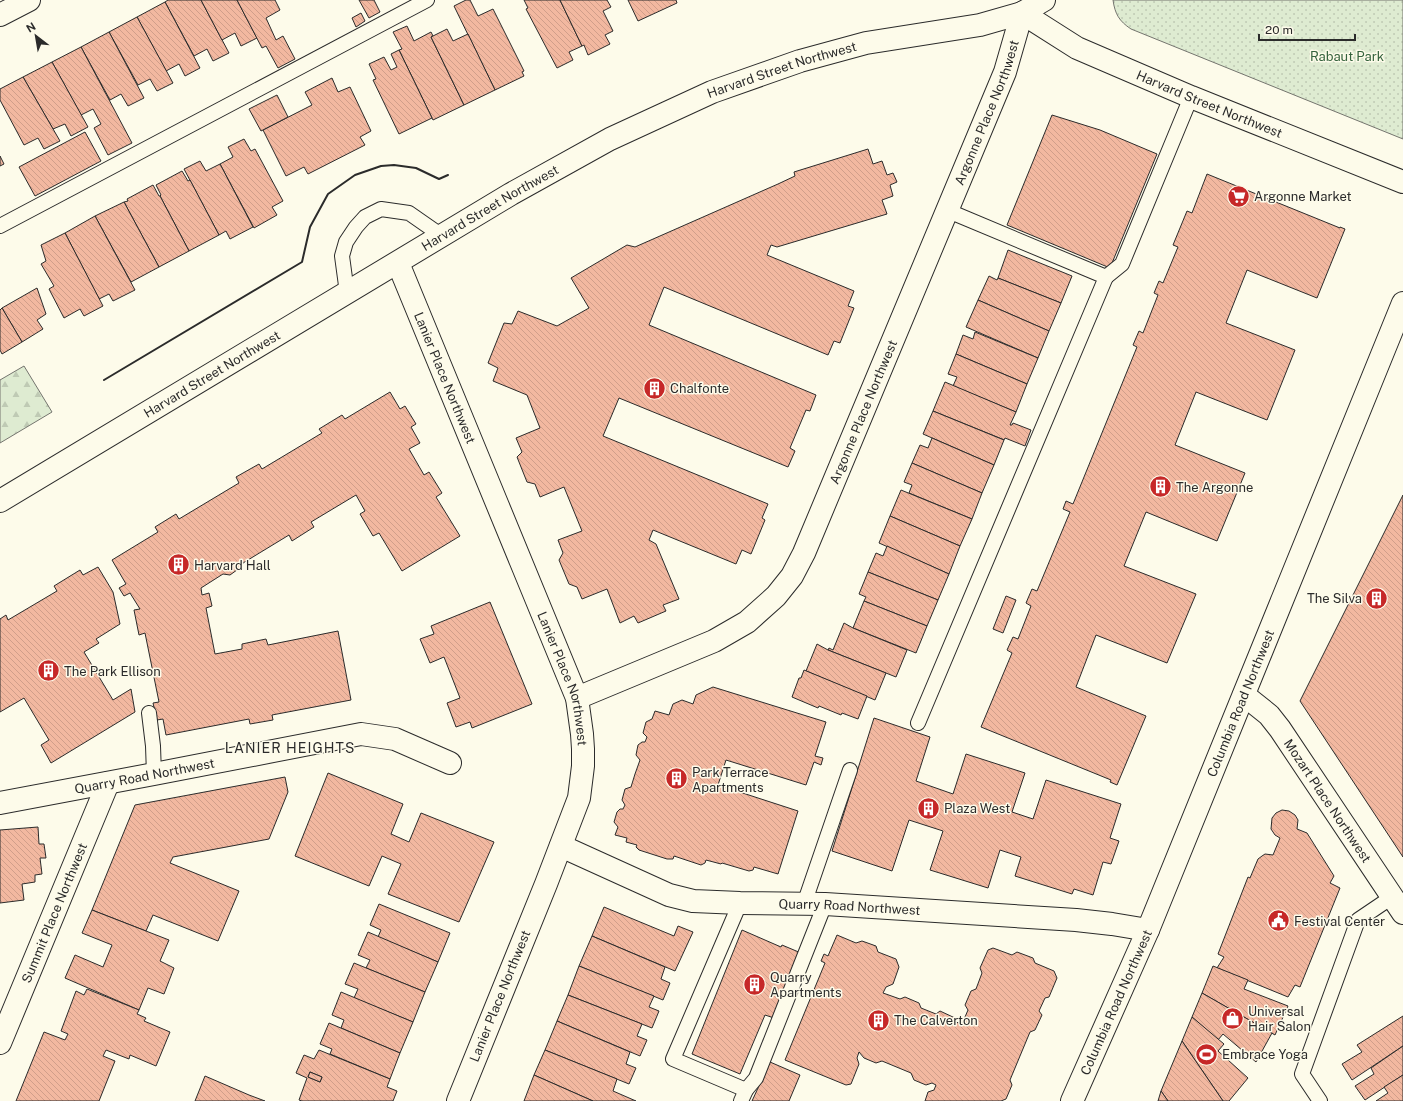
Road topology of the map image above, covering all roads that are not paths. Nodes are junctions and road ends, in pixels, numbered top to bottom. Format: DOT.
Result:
graph roads {
  1 [pos="29,0"];
  2 [pos="427,0"];
  3 [pos="1044,0"];
  4 [pos="1022,14"];
  5 [pos="0,15"];
  6 [pos="1191,97"];
  7 [pos="1403,182"];
  8 [pos="946,210"];
  9 [pos="0,226"];
  10 [pos="442,236"];
  11 [pos="398,263"];
  12 [pos="1106,277"];
  13 [pos="347,293"];
  14 [pos="1403,303"];
  15 [pos="0,501"];
  16 [pos="1244,695"];
  17 [pos="577,698"];
  18 [pos="149,713"];
  19 [pos="918,723"];
  20 [pos="450,763"];
  21 [pos="850,770"];
  22 [pos="154,774"];
  23 [pos="108,783"];
  24 [pos="0,803"];
  25 [pos="560,846"];
  26 [pos="740,903"];
  27 [pos="804,904"];
  28 [pos="825,904"];
  29 [pos="1398,905"];
  30 [pos="1148,930"];
  31 [pos="0,1043"];
  32 [pos="743,1096"];
  33 [pos="458,1101"];
  34 [pos="1072,1101"];
  35 [pos="1320,1101"];
  1 -- 5 [label="street"];
  2 -- 9 [label="lane"];
  3 -- 4 [label="street, Harvard Street Northwest"];
  4 -- 6 [label="street, Harvard Street Northwest"];
  4 -- 8 [label="street, Argonne Place Northwest"];
  4 -- 10 [label="street, Harvard Street Northwest"];
  6 -- 7 [label="street, Harvard Street Northwest"];
  6 -- 12 [label="lane"];
  8 -- 12 [label="lane"];
  8 -- 17 [label="street, Argonne Place Northwest"];
  10 -- 11 [label="street, Harvard Street Northwest"];
  10 -- 13 [label="lane"];
  11 -- 13 [label="street, Harvard Street Northwest"];
  11 -- 17 [label="street, Lanier Place Northwest"];
  12 -- 19 [label="lane"];
  13 -- 15 [label="street, Harvard Street Northwest"];
  14 -- 16 [label="street, Columbia Road Northwest"];
  16 -- 29 [label="street, Mozart Place Northwest"];
  16 -- 30 [label="street, Columbia Road Northwest"];
  17 -- 25 [label="street, Lanier Place Northwest"];
  18 -- 22 [label="lane"];
  20 -- 22 [label="street, Quarry Road Northwest"];
  21 -- 27 [label="lane"];
  22 -- 23 [label="street, Quarry Road Northwest"];
  23 -- 24 [label="street, Quarry Road Northwest"];
  23 -- 31 [label="street, Summit Place Northwest"];
  25 -- 26 [label="street, Quarry Road Northwest"];
  25 -- 33 [label="street, Lanier Place Northwest"];
  26 -- 27 [label="street, Quarry Road Northwest"];
  26 -- 32 [label="lane"];
  27 -- 28 [label="street, Quarry Road Northwest"];
  28 -- 30 [label="street, Quarry Road Northwest"];
  28 -- 32 [label="lane"];
  29 -- 35 [label="lane"];
  30 -- 34 [label="street, Columbia Road Northwest"];
}
